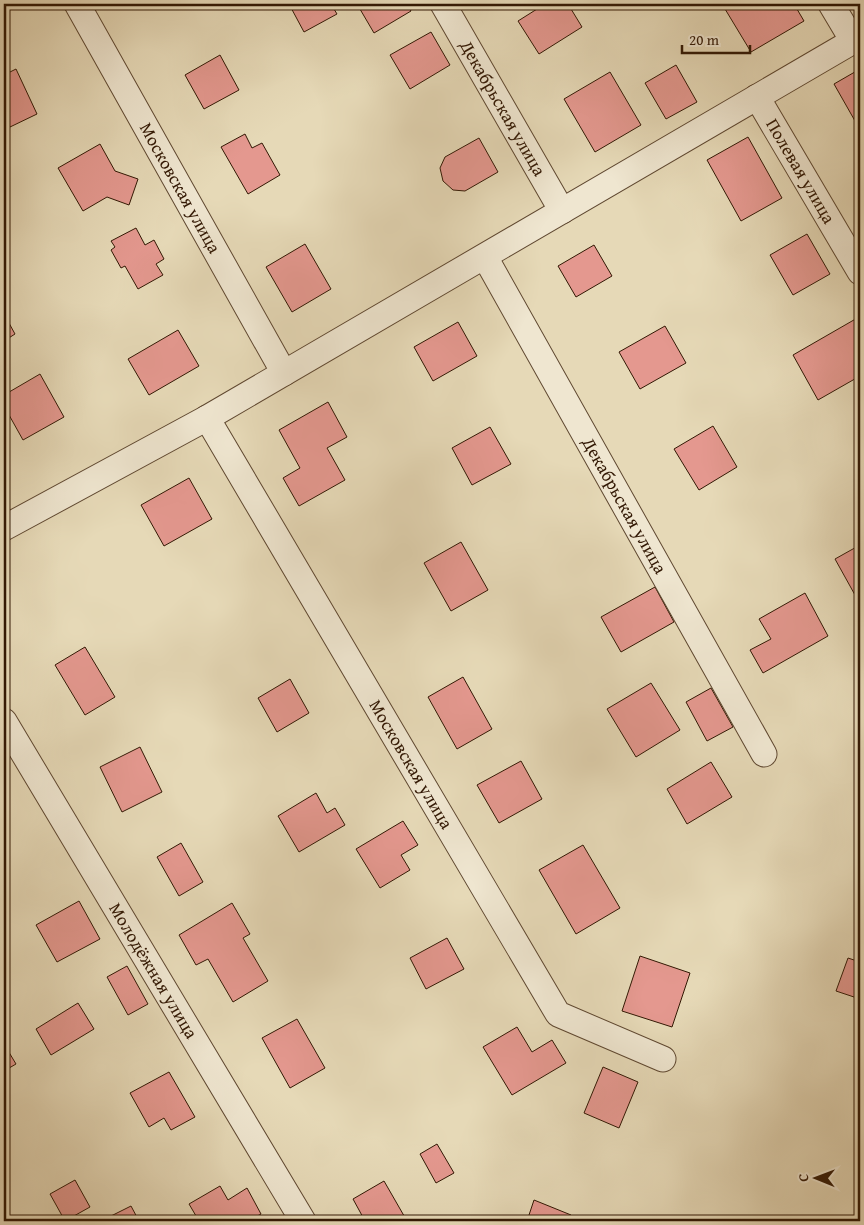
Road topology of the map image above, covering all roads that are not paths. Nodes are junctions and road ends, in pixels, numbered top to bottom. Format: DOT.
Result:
graph roads {
  1 [pos="77,4"];
  2 [pos="443,4"];
  3 [pos="831,4"];
  4 [pos="857,39"];
  5 [pos="757,97"];
  6 [pos="562,211"];
  7 [pos="485,256"];
  8 [pos="860,272"];
  9 [pos="284,373"];
  10 [pos="207,418"];
  11 [pos="4,528"];
  12 [pos="4,721"];
  13 [pos="764,754"];
  14 [pos="663,1059"];
  15 [pos="303,1221"];
  1 -- 9 [label="street, Московская улица"];
  2 -- 6 [label="street, Декабрьская улица"];
  3 -- 4 [label="street"];
  4 -- 5 [label="street"];
  5 -- 6 [label="street"];
  5 -- 8 [label="street, Полевая улица"];
  6 -- 7 [label="street"];
  7 -- 9 [label="street"];
  7 -- 13 [label="street, Декабрьская улица"];
  9 -- 10 [label="street"];
  10 -- 11 [label="street"];
  10 -- 14 [label="street, Московская улица"];
  12 -- 15 [label="street, Молодёжная улица"];
}
